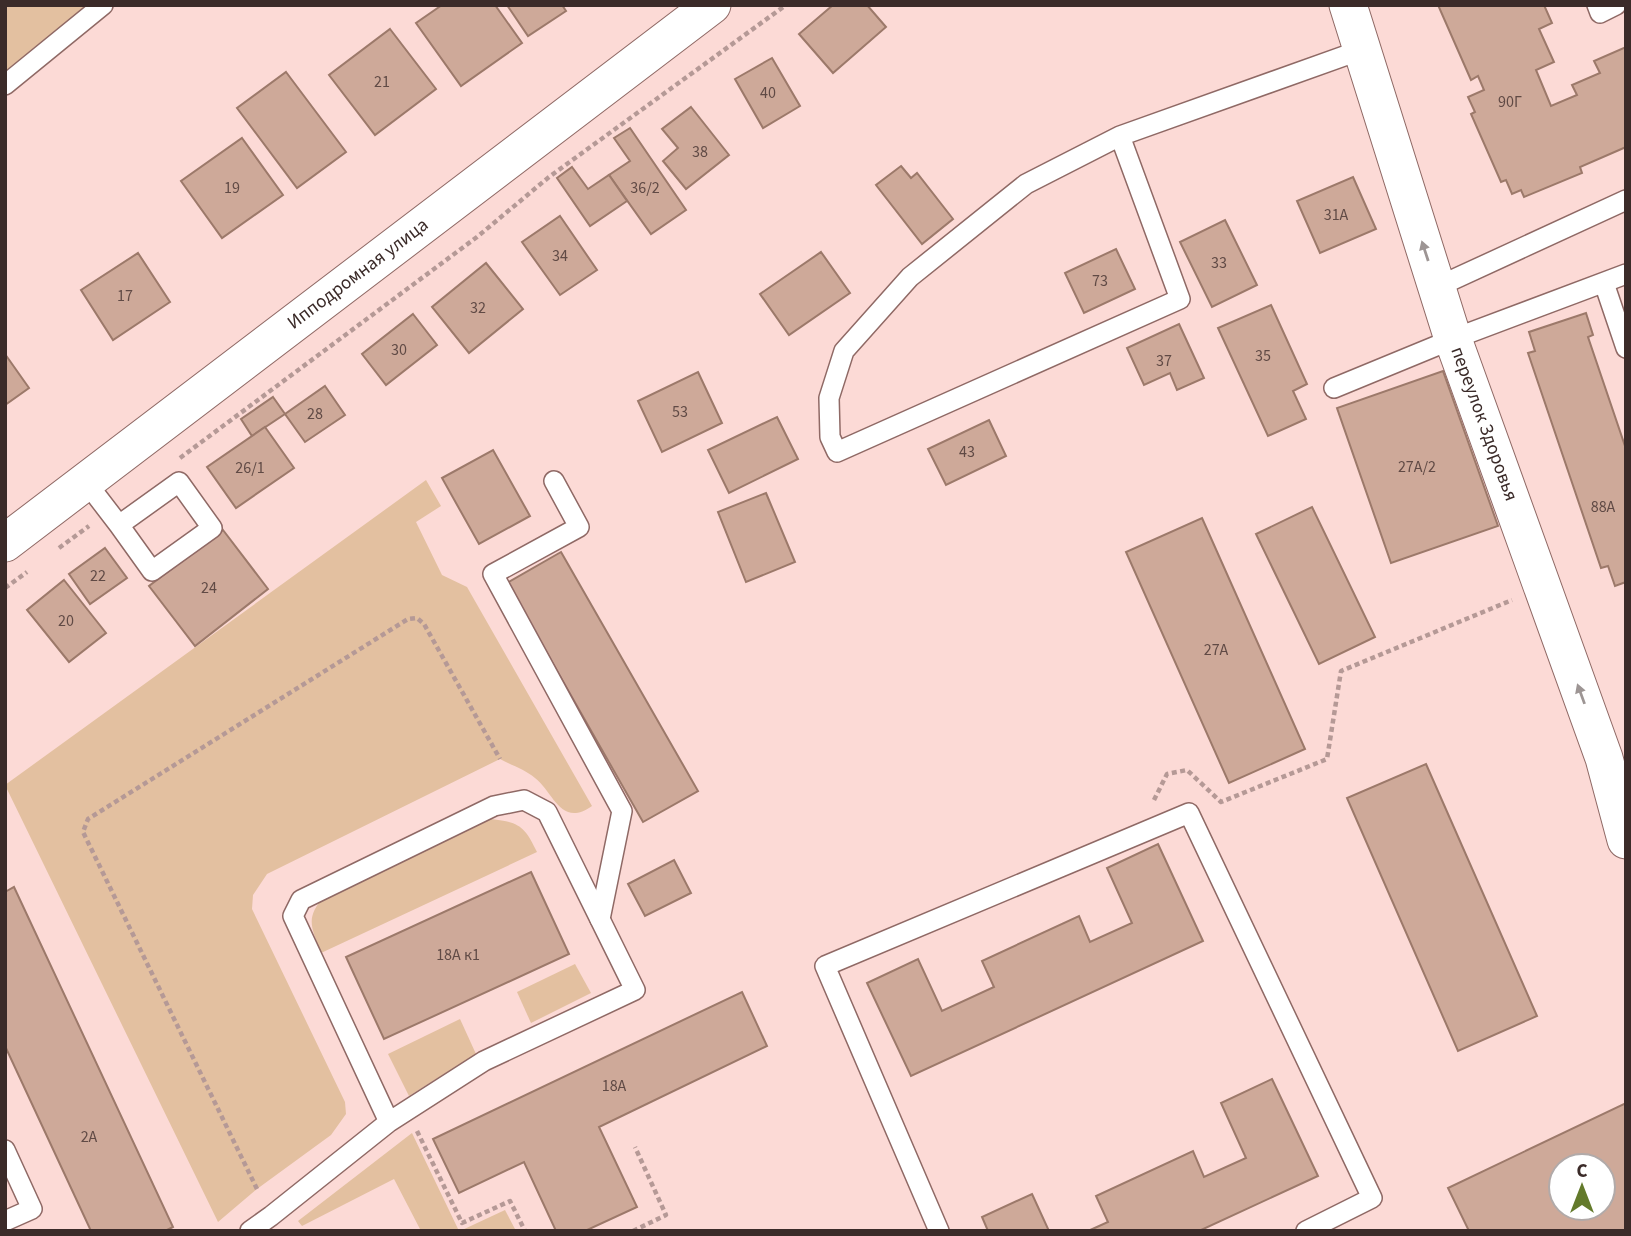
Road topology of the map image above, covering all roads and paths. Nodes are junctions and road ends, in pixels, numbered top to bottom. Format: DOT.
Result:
graph roads {
  1 [pos="103,5"];
  2 [pos="712,5"];
  3 [pos="786,5"];
  4 [pos="1348,5"];
  5 [pos="1597,5"];
  6 [pos="1616,5"];
  7 [pos="1361,50"];
  8 [pos="5,85"];
  9 [pos="1121,136"];
  10 [pos="1626,200"];
  11 [pos="1626,274"];
  12 [pos="1604,283"];
  13 [pos="1437,287"];
  14 [pos="1453,339"];
  15 [pos="1626,348"];
  16 [pos="1334,388"];
  17 [pos="176,461"];
  18 [pos="554,481"];
  19 [pos="86,482"];
  20 [pos="114,518"];
  21 [pos="5,543"];
  22 [pos="57,550"];
  23 [pos="36,565"];
  24 [pos="1543,587"];
  25 [pos="5,588"];
  26 [pos="500,759"];
  27 [pos="1136,835"];
  28 [pos="1626,840"];
  29 [pos="600,919"];
  30 [pos="389,1122"];
  31 [pos="414,1124"];
  32 [pos="635,1147"];
  33 [pos="5,1150"];
  34 [pos="257,1189"];
  35 [pos="5,1221"];
  36 [pos="250,1231"];
  37 [pos="525,1231"];
  38 [pos="633,1231"];
  39 [pos="939,1231"];
  40 [pos="1306,1231"];
  1 -- 8 [label="lane"];
  2 -- 19 [label="street, Ипподромная улица"];
  3 -- 17 [label="path"];
  4 -- 7 [label="street, переулок Здоровья"];
  5 -- 6 [label="lane"];
  7 -- 9 [label="lane"];
  13 -- 7 [label="street, переулок Здоровья, one-way"];
  9 -- 9 [label="lane"];
  10 -- 13 [label="lane"];
  11 -- 12 [label="lane"];
  12 -- 14 [label="lane"];
  12 -- 15 [label="lane"];
  13 -- 14 [label="street, переулок Здоровья"];
  14 -- 16 [label="lane"];
  14 -- 24 [label="street, переулок Здоровья"];
  18 -- 29 [label="lane"];
  19 -- 20 [label="lane"];
  19 -- 21 [label="street, Ипподромная улица"];
  20 -- 20 [label="lane"];
  20 -- 22 [label="path"];
  23 -- 25 [label="path"];
  24 -- 27 [label="path"];
  28 -- 24 [label="street, переулок Здоровья, one-way"];
  26 -- 34 [label="path"];
  27 -- 39 [label="lane"];
  27 -- 40 [label="lane"];
  29 -- 30 [label="lane"];
  29 -- 30 [label="lane"];
  30 -- 36 [label="lane"];
  31 -- 37 [label="path"];
  32 -- 38 [label="path"];
  33 -- 35 [label="lane"];
}
